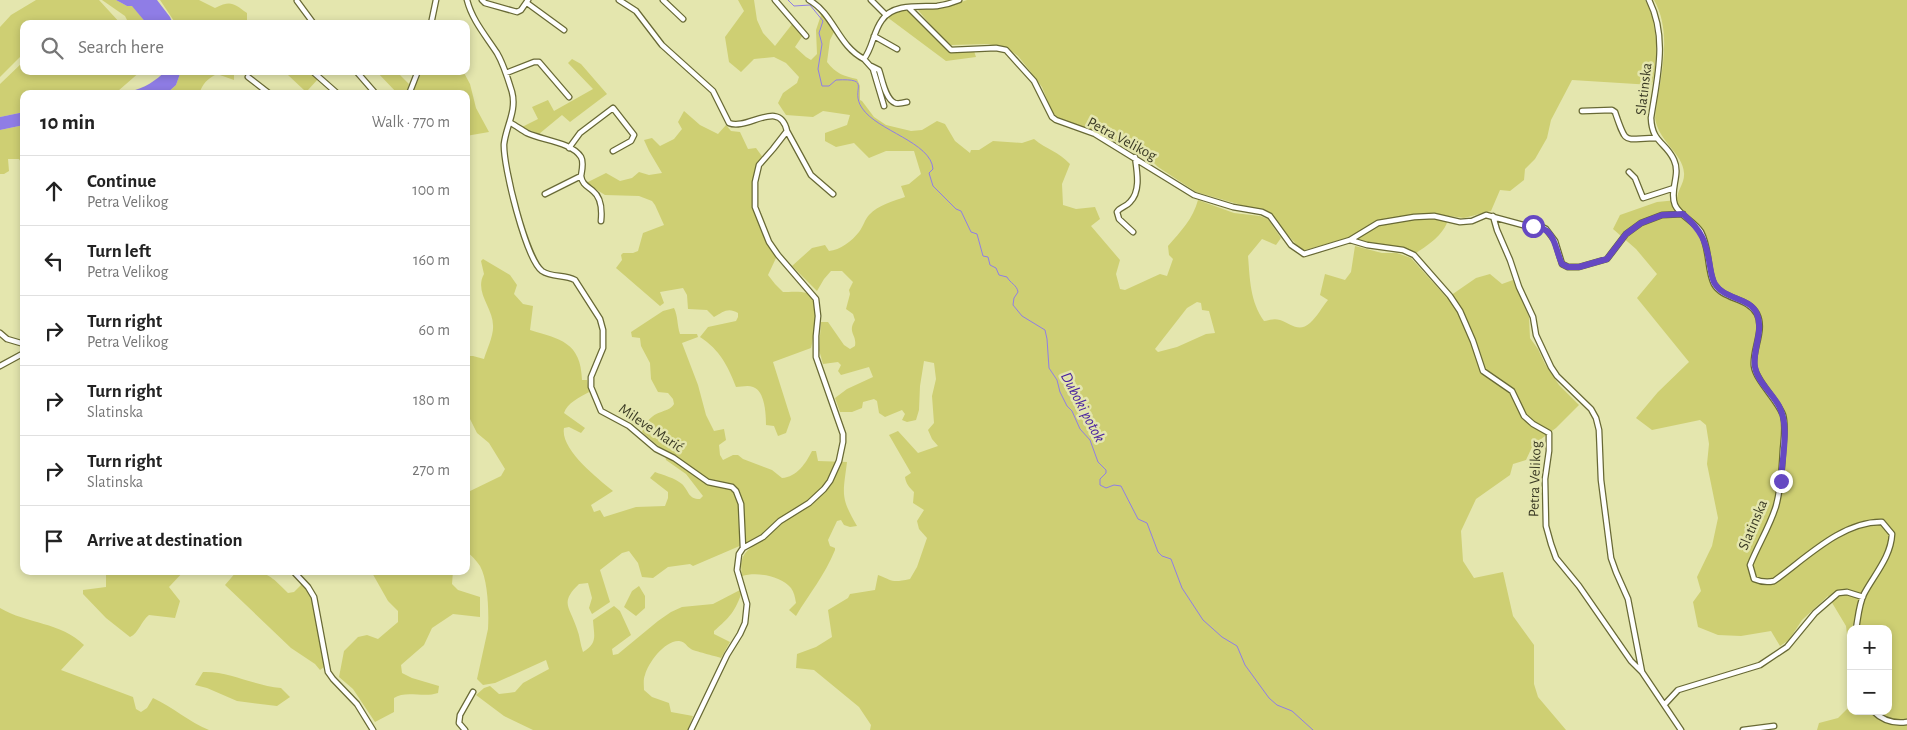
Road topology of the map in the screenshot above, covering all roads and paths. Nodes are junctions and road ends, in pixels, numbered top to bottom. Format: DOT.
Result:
graph roads {
  1 [pos="436,0"];
  2 [pos="467,0"];
  3 [pos="482,0"];
  4 [pos="619,0"];
  5 [pos="664,0"];
  6 [pos="775,0"];
  7 [pos="809,0"];
  8 [pos="871,0"];
  9 [pos="960,0"];
  10 [pos="1649,0"];
  11 [pos="527,1"];
  12 [pos="297,2"];
  13 [pos="909,8"];
  14 [pos="886,15"];
  15 [pos="684,19"];
  16 [pos="311,20"];
  17 [pos="432,20"];
  18 [pos="564,30"];
  19 [pos="806,36"];
  20 [pos="874,36"];
  21 [pos="897,49"];
  22 [pos="864,59"];
  23 [pos="871,66"];
  24 [pos="506,74"];
  25 [pos="317,75"];
  26 [pos="359,75"];
  27 [pos="416,75"];
  28 [pos="248,78"];
  29 [pos="264,90"];
  30 [pos="333,90"];
  31 [pos="373,90"];
  32 [pos="411,90"];
  33 [pos="569,98"];
  34 [pos="907,102"];
  35 [pos="884,106"];
  36 [pos="1582,111"];
  37 [pos="511,123"];
  38 [pos="787,131"];
  39 [pos="1657,138"];
  40 [pos="569,148"];
  41 [pos="614,151"];
  42 [pos="1135,158"];
  43 [pos="1629,172"];
  44 [pos="581,176"];
  45 [pos="1674,188"];
  46 [pos="545,194"];
  47 [pos="833,194"];
  48 [pos="1683,214"];
  49 [pos="1493,216"];
  50 [pos="601,221"];
  51 [pos="1133,232"];
  52 [pos="1350,240"];
  53 [pos="0,333"];
  54 [pos="20,343"];
  55 [pos="20,355"];
  56 [pos="0,366"];
  57 [pos="743,548"];
  58 [pos="297,575"];
  59 [pos="1863,597"];
  60 [pos="1857,625"];
  61 [pos="1642,672"];
  62 [pos="473,692"];
  63 [pos="1665,704"];
  64 [pos="1878,715"];
  65 [pos="1907,722"];
  66 [pos="1774,726"];
  67 [pos="373,730"];
  68 [pos="465,730"];
  69 [pos="692,730"];
  70 [pos="1681,730"];
  71 [pos="1743,730"];
  1 -- 17 [label="street"];
  2 -- 24 [label="street, Mileve Marić"];
  3 -- 11 [label="street"];
  4 -- 38 [label="street"];
  5 -- 15 [label="street"];
  6 -- 19 [label="street"];
  7 -- 22 [label="street"];
  8 -- 14 [label="street"];
  9 -- 13 [label="street"];
  10 -- 39 [label="street, Slatinska"];
  11 -- 18 [label="street"];
  12 -- 16 [label="street"];
  13 -- 14 [label="street"];
  13 -- 42 [label="street, Petra Velikog"];
  14 -- 20 [label="street"];
  20 -- 21 [label="street"];
  20 -- 22 [label="street"];
  22 -- 23 [label="street"];
  23 -- 34 [label="street"];
  23 -- 35 [label="street"];
  24 -- 33 [label="street"];
  24 -- 37 [label="street, Mileve Marić"];
  25 -- 30 [label="street"];
  26 -- 31 [label="street"];
  27 -- 32 [label="street"];
  28 -- 29 [label="street"];
  36 -- 39 [label="street"];
  37 -- 40 [label="street"];
  37 -- 57 [label="street, Mileve Marić"];
  38 -- 47 [label="street"];
  38 -- 57 [label="street"];
  39 -- 45 [label="street, Slatinska"];
  40 -- 41 [label="street"];
  40 -- 44 [label="street"];
  42 -- 51 [label="street"];
  42 -- 52 [label="street, Petra Velikog"];
  43 -- 45 [label="street"];
  44 -- 46 [label="street"];
  44 -- 50 [label="street"];
  45 -- 48 [label="street, Slatinska"];
  48 -- 49 [label="street, Petra Velikog"];
  48 -- 59 [label="street, Slatinska"];
  49 -- 52 [label="street, Petra Velikog"];
  49 -- 61 [label="street, Petra Velikog"];
  52 -- 61 [label="street, Petra Velikog"];
  53 -- 54 [label="street"];
  55 -- 56 [label="street"];
  57 -- 69 [label="street"];
  58 -- 67 [label="street"];
  59 -- 60 [label="street, Slatinska"];
  59 -- 63 [label="street"];
  61 -- 63 [label="street, Petra Velikog"];
  62 -- 68 [label="street"];
  63 -- 70 [label="street, Petra Velikog"];
  64 -- 65 [label="street"];
  66 -- 71 [label="street"];
}
